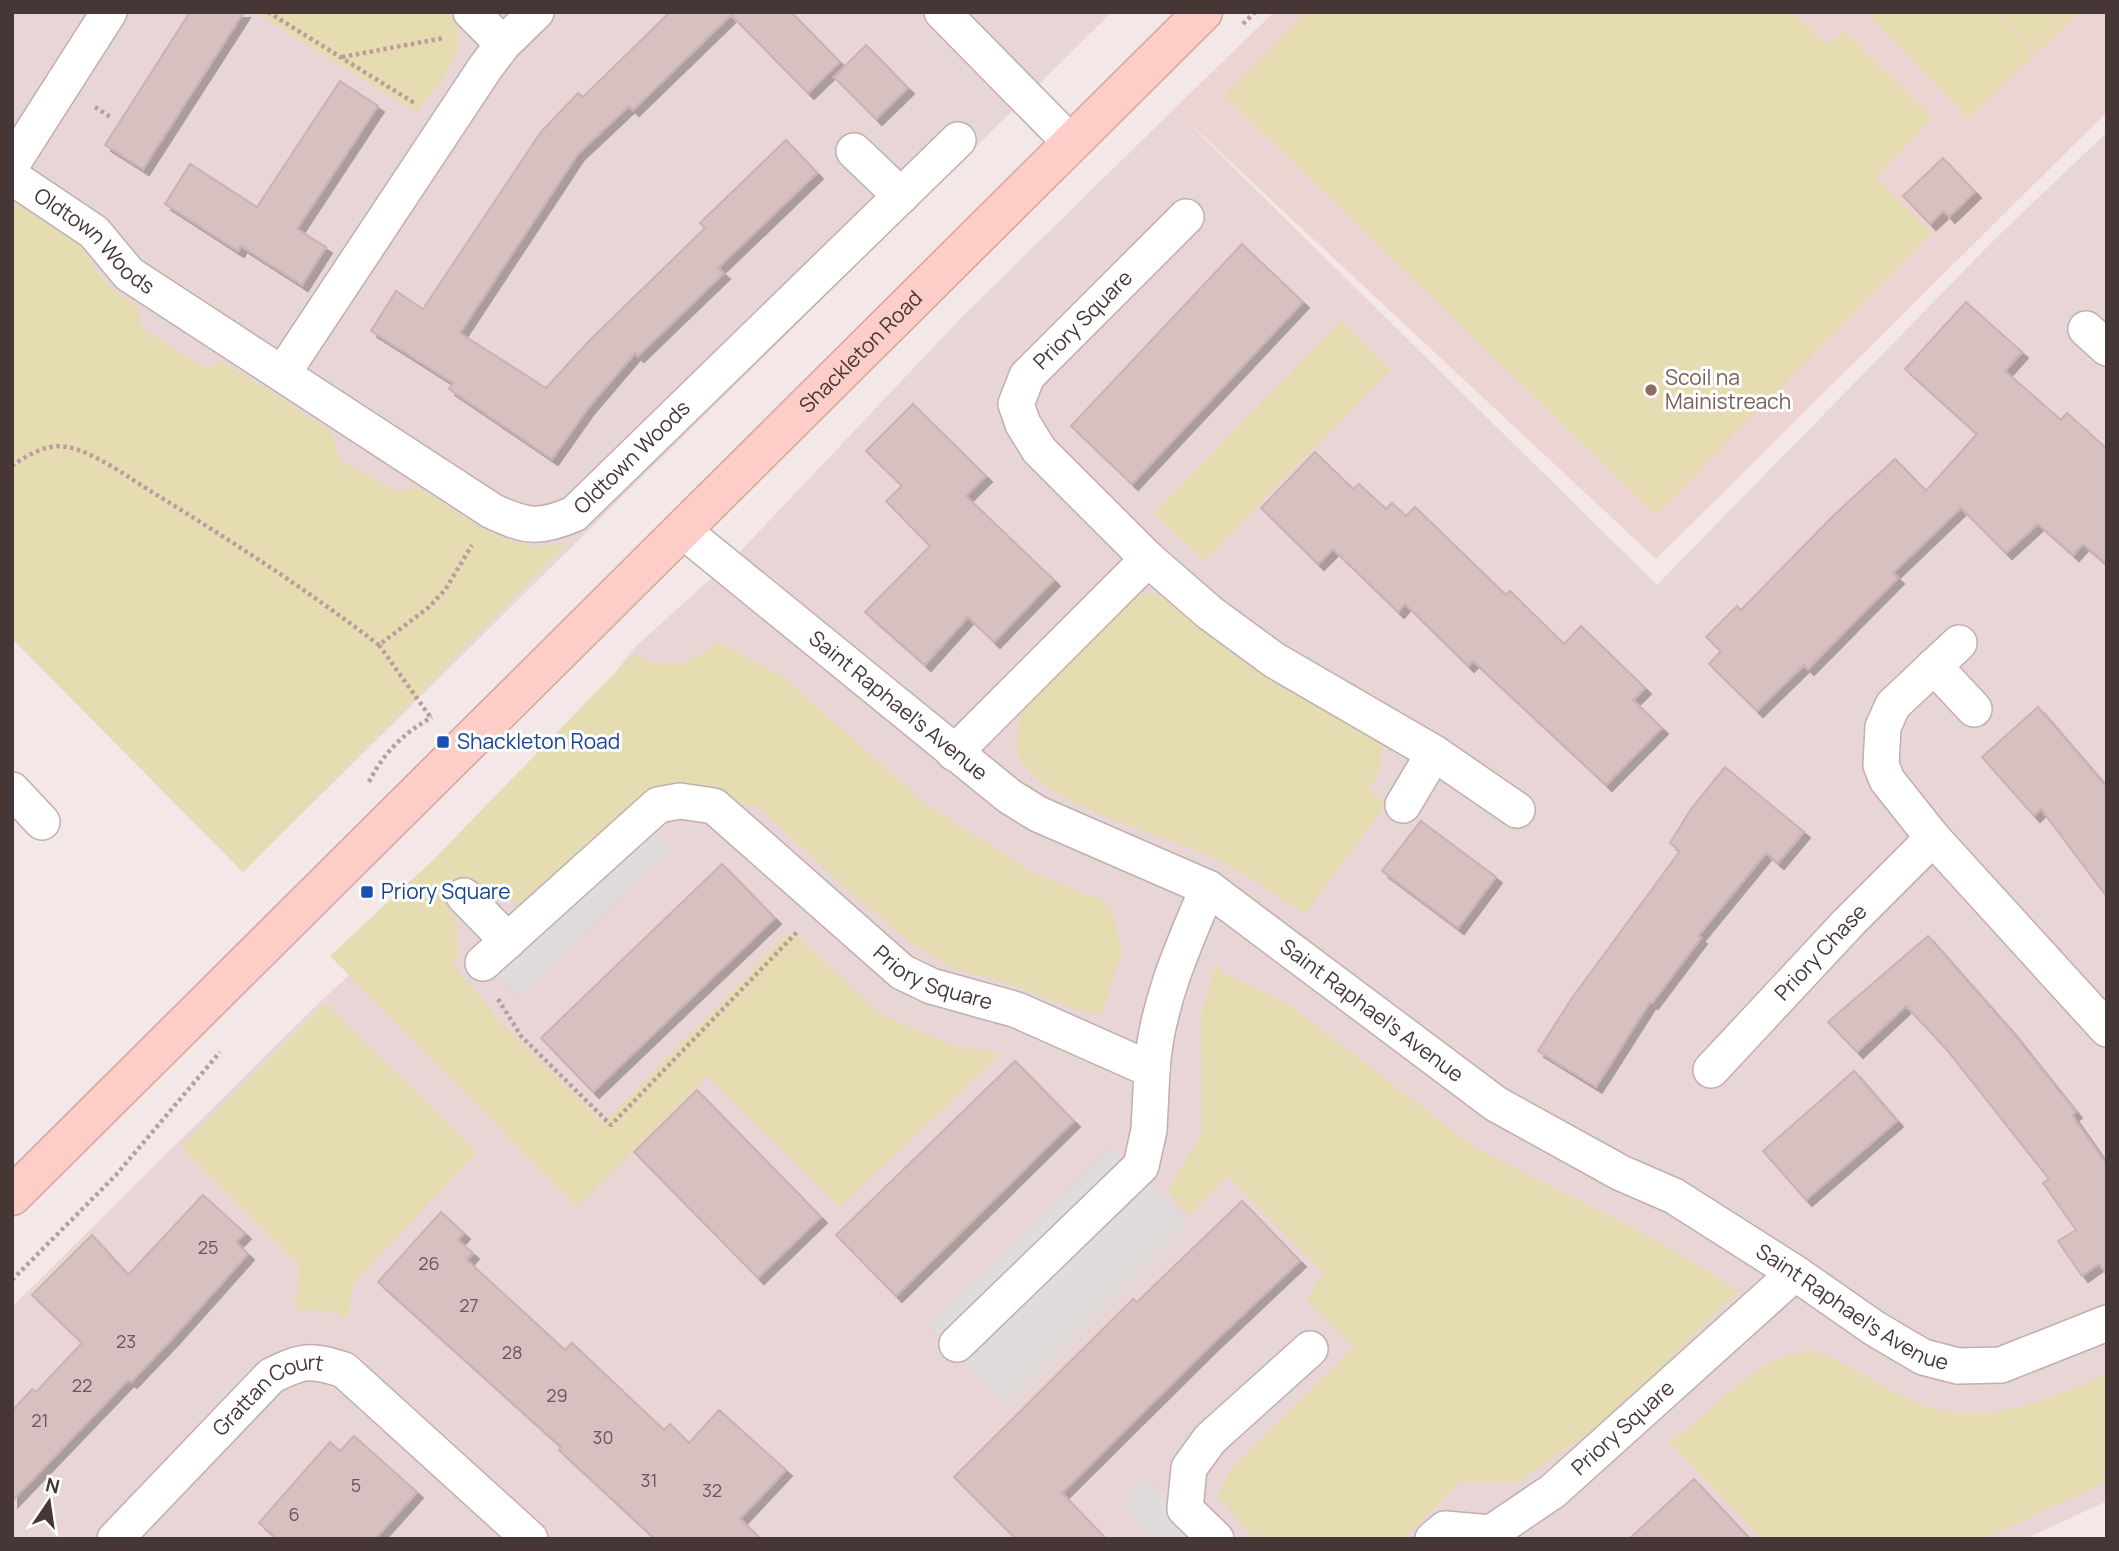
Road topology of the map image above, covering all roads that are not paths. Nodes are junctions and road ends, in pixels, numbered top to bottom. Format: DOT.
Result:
graph roads {
  1 [pos="109,12"];
  2 [pos="536,12"];
  3 [pos="942,12"];
  4 [pos="1202,12"];
  5 [pos="474,16"];
  6 [pos="503,44"];
  7 [pos="958,140"];
  8 [pos="1070,142"];
  9 [pos="854,151"];
  10 [pos="12,164"];
  11 [pos="12,177"];
  12 [pos="901,196"];
  13 [pos="1186,216"];
  14 [pos="283,373"];
  15 [pos="681,529"];
  16 [pos="1148,559"];
  17 [pos="1959,643"];
  18 [pos="1934,666"];
  19 [pos="1974,709"];
  20 [pos="954,753"];
  21 [pos="1434,753"];
  22 [pos="12,790"];
  23 [pos="1403,805"];
  24 [pos="1517,810"];
  25 [pos="42,822"];
  26 [pos="1933,838"];
  27 [pos="1208,888"];
  28 [pos="464,896"];
  29 [pos="2107,1029"];
  30 [pos="1152,1070"];
  31 [pos="1712,1070"];
  32 [pos="12,1196"];
  33 [pos="1795,1273"];
  34 [pos="2107,1323"];
  35 [pos="957,1344"];
  36 [pos="1310,1349"];
  37 [pos="115,1539"];
  38 [pos="530,1539"];
  39 [pos="1216,1539"];
  40 [pos="1433,1539"];
  1 -- 10 [label="street"];
  2 -- 6 [label="street"];
  3 -- 8 [label="street"];
  4 -- 8 [label="street, Shackleton Road"];
  5 -- 6 [label="street"];
  6 -- 14 [label="street"];
  7 -- 12 [label="street, Oldtown Woods"];
  8 -- 15 [label="street, Shackleton Road"];
  9 -- 12 [label="street"];
  11 -- 14 [label="street, Oldtown Woods"];
  12 -- 14 [label="street, Oldtown Woods"];
  13 -- 16 [label="street, Priory Square"];
  15 -- 20 [label="street, Saint Raphael's Avenue"];
  15 -- 32 [label="street, Shackleton Road"];
  16 -- 20 [label="street"];
  16 -- 21 [label="street, Priory Square"];
  17 -- 18 [label="street"];
  18 -- 19 [label="street"];
  18 -- 26 [label="street"];
  20 -- 27 [label="street, Saint Raphael's Avenue"];
  21 -- 23 [label="street"];
  21 -- 24 [label="street, Priory Square"];
  22 -- 25 [label="street"];
  26 -- 29 [label="street"];
  26 -- 31 [label="street, Priory Chase"];
  27 -- 30 [label="street"];
  27 -- 33 [label="street, Saint Raphael's Avenue"];
  28 -- 30 [label="street, Priory Square"];
  30 -- 35 [label="street"];
  33 -- 34 [label="street, Saint Raphael's Avenue"];
  33 -- 40 [label="street, Priory Square"];
  36 -- 39 [label="street"];
  37 -- 38 [label="street, Grattan Court"];
}
